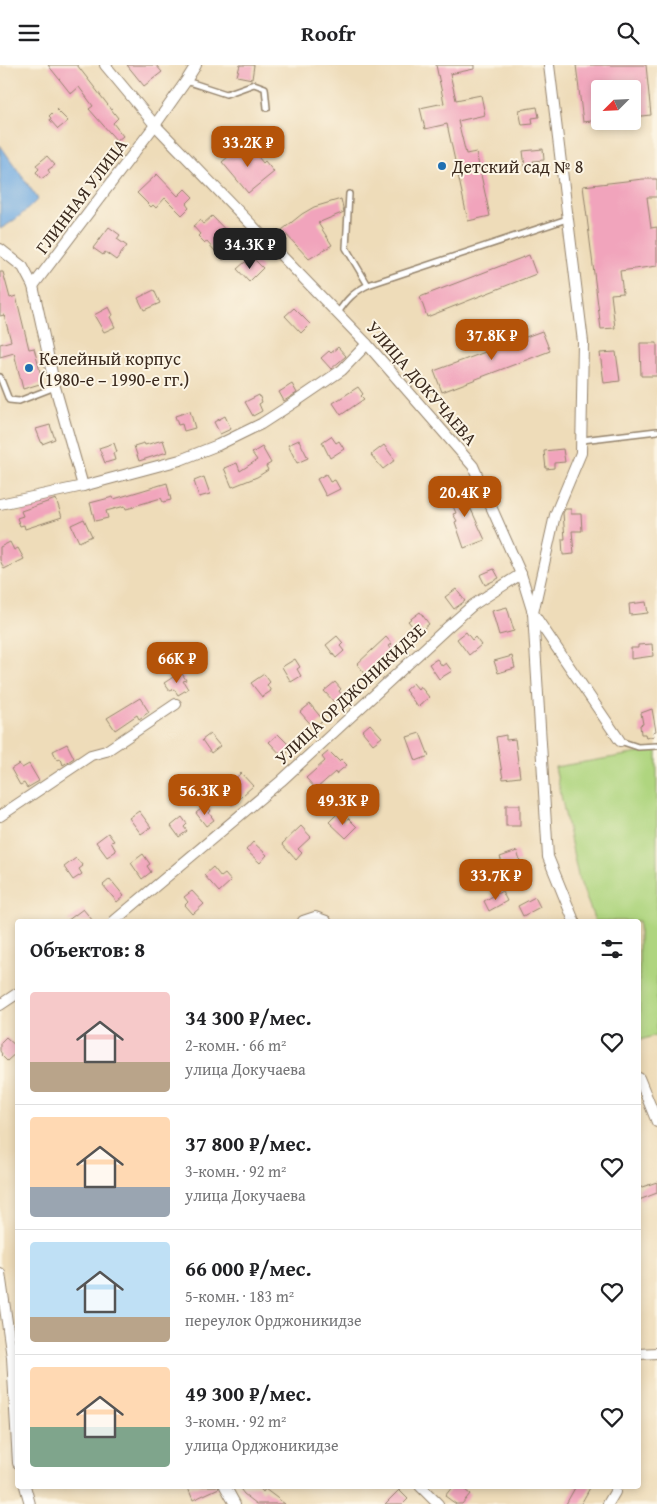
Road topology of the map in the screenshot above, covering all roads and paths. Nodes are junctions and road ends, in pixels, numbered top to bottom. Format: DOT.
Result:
graph roads {
  1 [pos="105,65"];
  2 [pos="196,65"];
  3 [pos="549,65"];
  4 [pos="186,81"];
  5 [pos="267,108"];
  6 [pos="155,125"];
  7 [pos="349,194"];
  8 [pos="567,219"];
  9 [pos="0,249"];
  10 [pos="368,285"];
  11 [pos="32,286"];
  12 [pos="338,313"];
  13 [pos="367,344"];
  14 [pos="0,377"];
  15 [pos="1,385"];
  16 [pos="55,387"];
  17 [pos="657,431"];
  18 [pos="582,440"];
  19 [pos="82,486"];
  20 [pos="0,504"];
  21 [pos="521,574"];
  22 [pos="533,613"];
  23 [pos="176,704"];
  24 [pos="620,741"];
  25 [pos="657,746"];
  26 [pos="0,816"];
  27 [pos="116,919"];
  28 [pos="573,919"];
  29 [pos="15,995"];
  30 [pos="0,1005"];
  31 [pos="641,1082"];
  32 [pos="657,1122"];
  33 [pos="0,1273"];
  34 [pos="657,1353"];
  35 [pos="641,1354"];
  36 [pos="15,1410"];
  37 [pos="26,1489"];
  38 [pos="227,1489"];
  39 [pos="423,1489"];
  40 [pos="615,1493"];
  41 [pos="30,1504"];
  42 [pos="235,1504"];
  43 [pos="438,1504"];
  44 [pos="608,1504"];
  1 -- 6 [label="street, УЛИЦА ДОКУЧАЕВА"];
  2 -- 4 [label="street, ГЛИННАЯ УЛИЦА"];
  3 -- 8 [label="street"];
  4 -- 5 [label="lane"];
  4 -- 6 [label="street, ГЛИННАЯ УЛИЦА"];
  6 -- 11 [label="street, ГЛИННАЯ УЛИЦА"];
  6 -- 12 [label="street, УЛИЦА ДОКУЧАЕВА"];
  7 -- 10 [label="lane"];
  8 -- 10 [label="lane"];
  8 -- 18 [label="street"];
  9 -- 11 [label="street, ГЛИННАЯ УЛИЦА"];
  10 -- 12 [label="lane"];
  11 -- 16 [label="street, ГЛИННАЯ УЛИЦА"];
  12 -- 13 [label="street, УЛИЦА ДОКУЧАЕВА"];
  13 -- 19 [label="street"];
  13 -- 21 [label="street, УЛИЦА ДОКУЧАЕВА"];
  14 -- 15 [label="lane"];
  15 -- 16 [label="lane"];
  16 -- 19 [label="street, ГЛИННАЯ УЛИЦА"];
  17 -- 18 [label="lane"];
  18 -- 22 [label="street"];
  19 -- 20 [label="street"];
  21 -- 22 [label="street, УЛИЦА ДОКУЧАЕВА"];
  21 -- 27 [label="street, УЛИЦА ОРДЖОНИКИДЗЕ"];
  22 -- 24 [label="street"];
  22 -- 28 [label="street, УЛИЦА ДОКУЧАЕВА"];
  23 -- 26 [label="street"];
  24 -- 25 [label="lane"];
  29 -- 30 [label="street"];
  31 -- 32 [label="street"];
  33 -- 36 [label="street"];
  34 -- 35 [label="street"];
  37 -- 41 [label="street"];
  38 -- 42 [label="street"];
  39 -- 43 [label="street"];
  40 -- 44 [label="street"];
}
